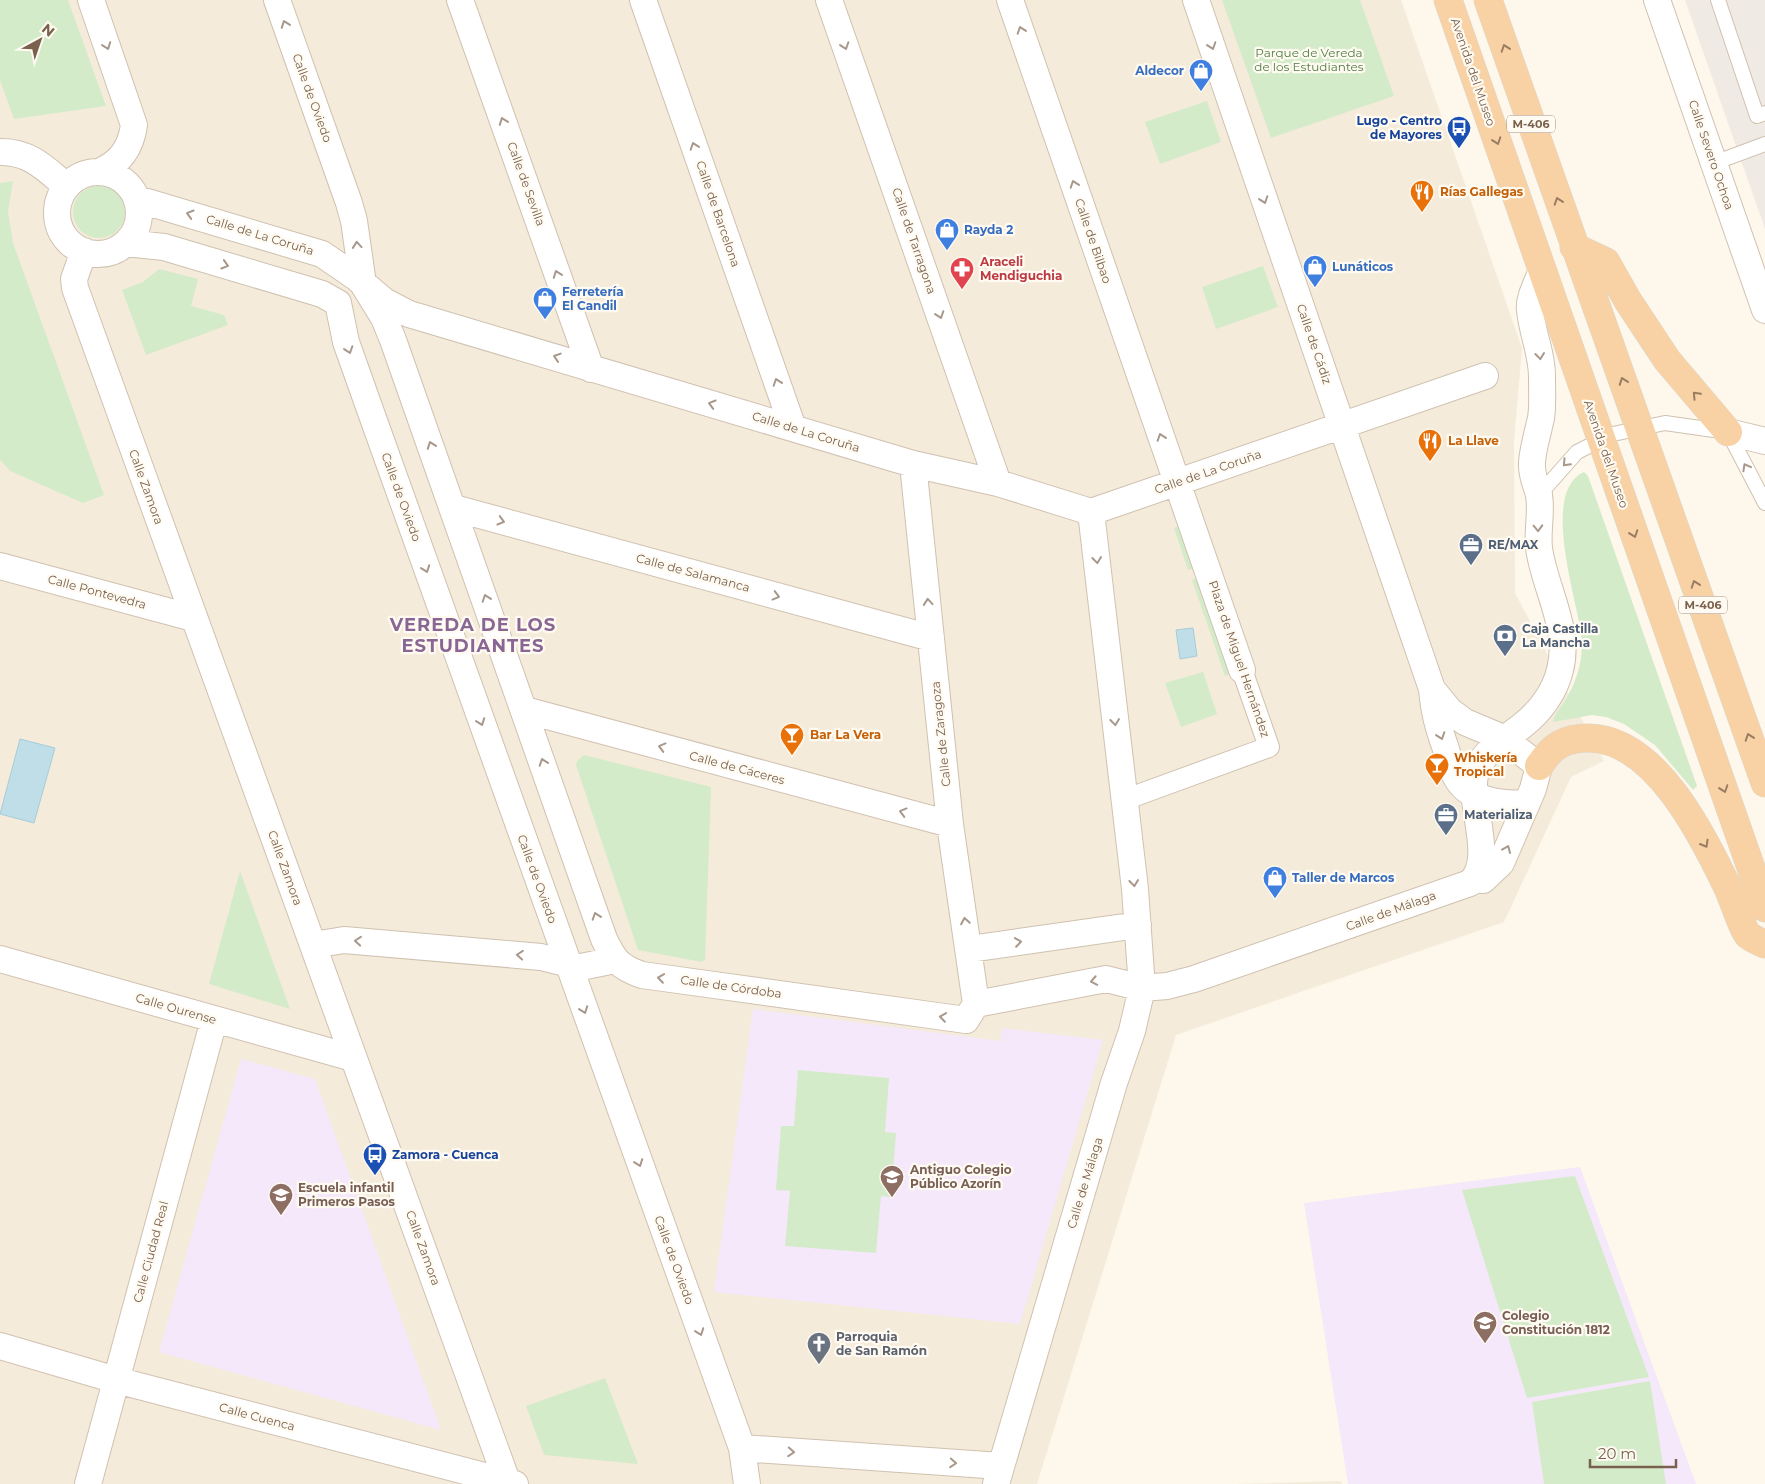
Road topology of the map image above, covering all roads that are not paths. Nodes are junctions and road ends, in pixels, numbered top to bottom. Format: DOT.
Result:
graph roads {
  1 [pos="90,0"];
  2 [pos="276,0"];
  3 [pos="460,0"];
  4 [pos="643,0"];
  5 [pos="829,0"];
  6 [pos="1010,0"];
  7 [pos="1196,0"];
  8 [pos="1448,0"];
  9 [pos="1488,0"];
  10 [pos="1657,0"];
  11 [pos="1718,0"];
  12 [pos="1765,113"];
  13 [pos="1765,144"];
  14 [pos="0,152"];
  15 [pos="1714,163"];
  16 [pos="101,171"];
  17 [pos="66,186"];
  18 [pos="137,199"];
  19 [pos="126,243"];
  20 [pos="1574,247"];
  21 [pos="84,251"];
  22 [pos="1542,270"];
  23 [pos="363,284"];
  24 [pos="338,303"];
  25 [pos="1765,310"];
  26 [pos="591,369"];
  27 [pos="1485,376"];
  28 [pos="1341,425"];
  29 [pos="1640,427"];
  30 [pos="793,428"];
  31 [pos="1728,432"];
  32 [pos="1601,438"];
  33 [pos="1765,441"];
  34 [pos="913,464"];
  35 [pos="998,483"];
  36 [pos="1177,483"];
  37 [pos="1539,495"];
  38 [pos="1765,503"];
  39 [pos="454,508"];
  40 [pos="1091,512"];
  41 [pos="0,566"];
  42 [pos="193,618"];
  43 [pos="931,638"];
  44 [pos="1242,670"];
  45 [pos="1432,689"];
  46 [pos="525,710"];
  47 [pos="1503,738"];
  48 [pos="1539,766"];
  49 [pos="1765,783"];
  50 [pos="1475,795"];
  51 [pos="1124,800"];
  52 [pos="1527,803"];
  53 [pos="950,824"];
  54 [pos="1474,879"];
  55 [pos="1765,908"];
  56 [pos="1138,925"];
  57 [pos="1765,944"];
  58 [pos="313,945"];
  59 [pos="970,949"];
  60 [pos="0,959"];
  61 [pos="615,960"];
  62 [pos="568,964"];
  63 [pos="1142,988"];
  64 [pos="976,1004"];
  65 [pos="214,1020"];
  66 [pos="353,1058"];
  67 [pos="0,1346"];
  68 [pos="116,1380"];
  69 [pos="742,1448"];
  70 [pos="998,1475"];
  71 [pos="88,1484"];
  72 [pos="508,1484"];
  73 [pos="515,1484"];
  74 [pos="747,1484"];
  1 -- 16 [label="street, one-way"];
  23 -- 2 [label="street, Calle de Oviedo, one-way"];
  26 -- 3 [label="street, Calle de Sevilla, one-way"];
  30 -- 4 [label="street, Calle de Barcelona, one-way"];
  5 -- 35 [label="street, Calle de Tarragona, one-way"];
  36 -- 6 [label="street, Calle de Bilbao, one-way"];
  7 -- 28 [label="street, Calle de Cádiz, one-way"];
  8 -- 22 [label="highway, Avenida del Museo / M-406, one-way"];
  20 -- 9 [label="highway, M-406, one-way"];
  10 -- 15 [label="street, Calle Severo Ochoa"];
  11 -- 12 [label="lane"];
  13 -- 15 [label="lane"];
  14 -- 17 [label="street"];
  15 -- 25 [label="street, Calle Severo Ochoa"];
  16 -- 17 [label="street"];
  16 -- 18 [label="street"];
  17 -- 21 [label="street"];
  18 -- 19 [label="street"];
  23 -- 18 [label="street, Calle de La Coruña, one-way"];
  19 -- 21 [label="street"];
  19 -- 24 [label="street, one-way"];
  29 -- 20 [label="highway, M-406, one-way"];
  31 -- 20 [label="highway, one-way"];
  21 -- 42 [label="street, Calle Zamora"];
  22 -- 32 [label="highway, Avenida del Museo / M-406"];
  22 -- 37 [label="street, one-way"];
  23 -- 24 [label="street"];
  26 -- 23 [label="street, Calle de La Coruña, one-way"];
  39 -- 23 [label="street, Calle de Oviedo, one-way"];
  24 -- 62 [label="street, Calle de Oviedo, one-way"];
  30 -- 26 [label="street, Calle de La Coruña, one-way"];
  27 -- 28 [label="street, Calle de La Coruña"];
  28 -- 36 [label="street, Calle de La Coruña"];
  28 -- 45 [label="street, Calle de Cádiz"];
  29 -- 31 [label="lane"];
  29 -- 32 [label="lane"];
  49 -- 29 [label="highway, M-406, one-way"];
  30 -- 34 [label="street, Calle de La Coruña"];
  31 -- 33 [label="street"];
  38 -- 31 [label="lane, one-way"];
  32 -- 37 [label="lane, one-way"];
  32 -- 55 [label="highway, Avenida del Museo / M-406, one-way"];
  34 -- 35 [label="street, Calle de La Coruña"];
  43 -- 34 [label="street, Calle de Zaragoza, one-way"];
  35 -- 40 [label="street, Calle de La Coruña"];
  36 -- 40 [label="street, Calle de La Coruña"];
  36 -- 44 [label="street, Plaza de Miguel Hernández"];
  37 -- 47 [label="street, one-way"];
  39 -- 43 [label="street, Calle de Salamanca, one-way"];
  46 -- 39 [label="street, Calle de Oviedo, one-way"];
  40 -- 51 [label="street, one-way"];
  41 -- 42 [label="street, Calle Pontevedra"];
  42 -- 58 [label="street, Calle Zamora"];
  43 -- 53 [label="street, Calle de Zaragoza"];
  44 -- 51 [label="street, Plaza de Miguel Hernández"];
  45 -- 47 [label="street, Calle de Cádiz"];
  45 -- 50 [label="street, Calle de Cádiz, one-way"];
  53 -- 46 [label="street, Calle de Cáceres, one-way"];
  61 -- 46 [label="street, Calle de Oviedo, one-way"];
  47 -- 48 [label="street"];
  47 -- 50 [label="street"];
  48 -- 52 [label="street, Calle de Málaga"];
  48 -- 57 [label="highway, one-way"];
  50 -- 52 [label="street"];
  50 -- 54 [label="street"];
  51 -- 56 [label="street, one-way"];
  54 -- 52 [label="street, Calle de Málaga, one-way"];
  59 -- 53 [label="street, Calle de Zaragoza, one-way"];
  54 -- 63 [label="street, Calle de Málaga"];
  59 -- 56 [label="street, one-way"];
  56 -- 63 [label="street"];
  62 -- 58 [label="street, one-way"];
  58 -- 66 [label="street, Calle Zamora"];
  59 -- 64 [label="street, Calle de Zaragoza"];
  60 -- 65 [label="street, Calle Ourense"];
  61 -- 62 [label="street"];
  64 -- 61 [label="street, Calle de Córdoba, one-way"];
  62 -- 69 [label="street, Calle de Oviedo, one-way"];
  63 -- 64 [label="street, one-way"];
  63 -- 70 [label="street, Calle de Málaga"];
  65 -- 66 [label="street, Calle Ourense"];
  65 -- 68 [label="street, Calle Ciudad Real"];
  66 -- 72 [label="street, Calle Zamora"];
  67 -- 68 [label="street, Calle Cuenca"];
  68 -- 71 [label="street, Calle Ciudad Real"];
  68 -- 72 [label="street, Calle Cuenca"];
  69 -- 70 [label="street, Calle de Málaga, one-way"];
  69 -- 74 [label="street, Calle de Oviedo"];
  72 -- 73 [label="street, Calle Cuenca"];
}
